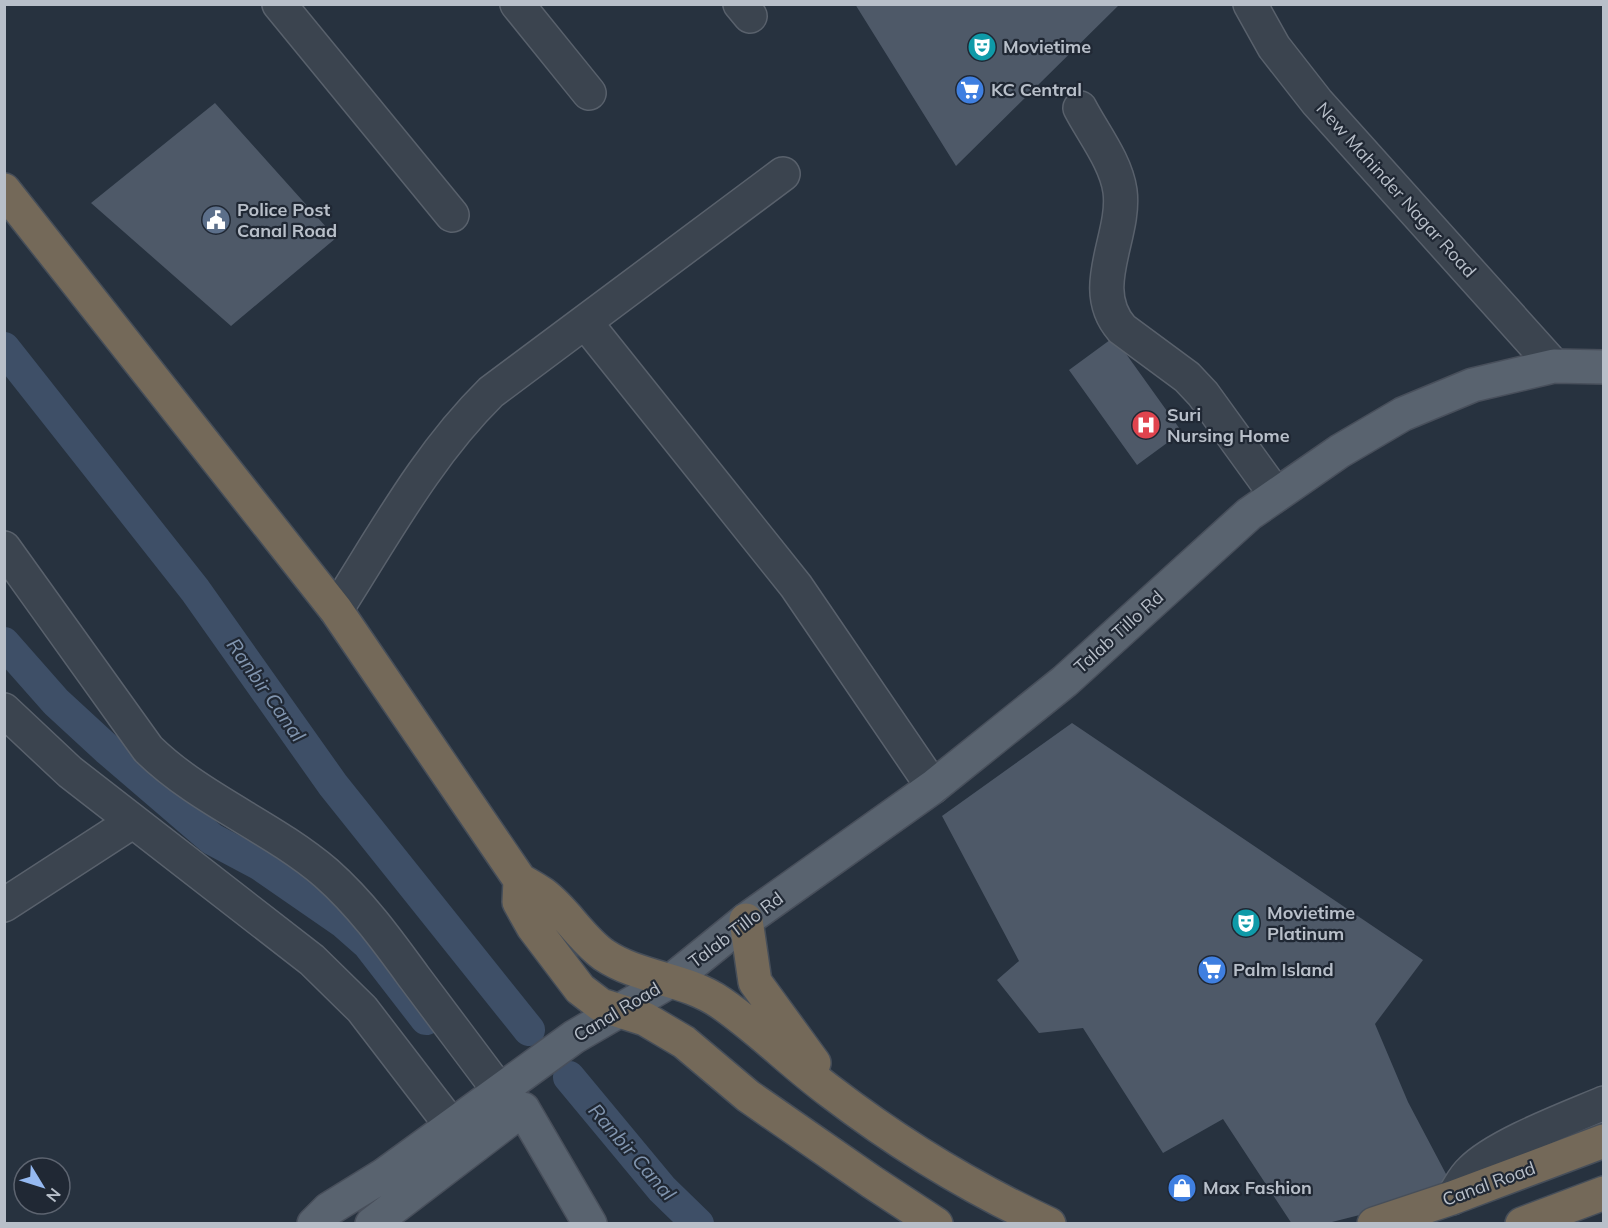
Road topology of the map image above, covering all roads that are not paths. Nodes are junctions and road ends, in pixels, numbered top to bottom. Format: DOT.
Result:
graph roads {
  1 [pos="279,4"];
  2 [pos="517,4"];
  3 [pos="1250,4"];
  4 [pos="589,93"];
  5 [pos="1080,108"];
  6 [pos="783,174"];
  7 [pos="4,190"];
  8 [pos="452,214"];
  9 [pos="585,322"];
  10 [pos="1554,366"];
  11 [pos="1604,367"];
  12 [pos="1276,495"];
  13 [pos="4,548"];
  14 [pos="336,610"];
  15 [pos="4,710"];
  16 [pos="933,787"];
  17 [pos="132,822"];
  18 [pos="520,880"];
  19 [pos="4,906"];
  20 [pos="746,920"];
  21 [pos="672,980"];
  22 [pos="630,1015"];
  23 [pos="498,1089"];
  24 [pos="836,1096"];
  25 [pos="1604,1103"];
  26 [pos="451,1125"];
  27 [pos="1604,1141"];
  28 [pos="1604,1193"];
  29 [pos="1452,1198"];
  30 [pos="314,1224"];
  31 [pos="372,1224"];
  32 [pos="590,1224"];
  33 [pos="936,1224"];
  34 [pos="1049,1224"];
  35 [pos="1374,1224"];
  36 [pos="1522,1224"];
  1 -- 8 [label="street"];
  2 -- 4 [label="street"];
  3 -- 10 [label="street, New Mahinder Nagar Road"];
  5 -- 12 [label="street"];
  6 -- 9 [label="street"];
  7 -- 14 [label="highway"];
  9 -- 14 [label="street"];
  9 -- 16 [label="street"];
  10 -- 11 [label="main road, Talab Tillo Rd"];
  10 -- 12 [label="main road, Talab Tillo Rd"];
  12 -- 16 [label="main road, Talab Tillo Rd"];
  13 -- 23 [label="street"];
  14 -- 18 [label="highway"];
  15 -- 17 [label="street"];
  16 -- 20 [label="main road, Talab Tillo Rd"];
  17 -- 19 [label="street"];
  17 -- 26 [label="street"];
  18 -- 21 [label="highway"];
  18 -- 22 [label="highway"];
  20 -- 21 [label="main road, Talab Tillo Rd"];
  20 -- 24 [label="highway"];
  21 -- 22 [label="main road, Canal Road"];
  21 -- 24 [label="highway, Canal Road"];
  22 -- 23 [label="main road, Canal Road"];
  22 -- 33 [label="highway, Canal Road"];
  23 -- 26 [label="main road, Canal Road"];
  24 -- 34 [label="highway, Canal Road"];
  25 -- 29 [label="street"];
  26 -- 30 [label="main road, Canal Road"];
  27 -- 29 [label="highway, Canal Road"];
  28 -- 36 [label="highway"];
  29 -- 35 [label="highway, Canal Road"];
  31 -- 32 [label="main road"];
}
